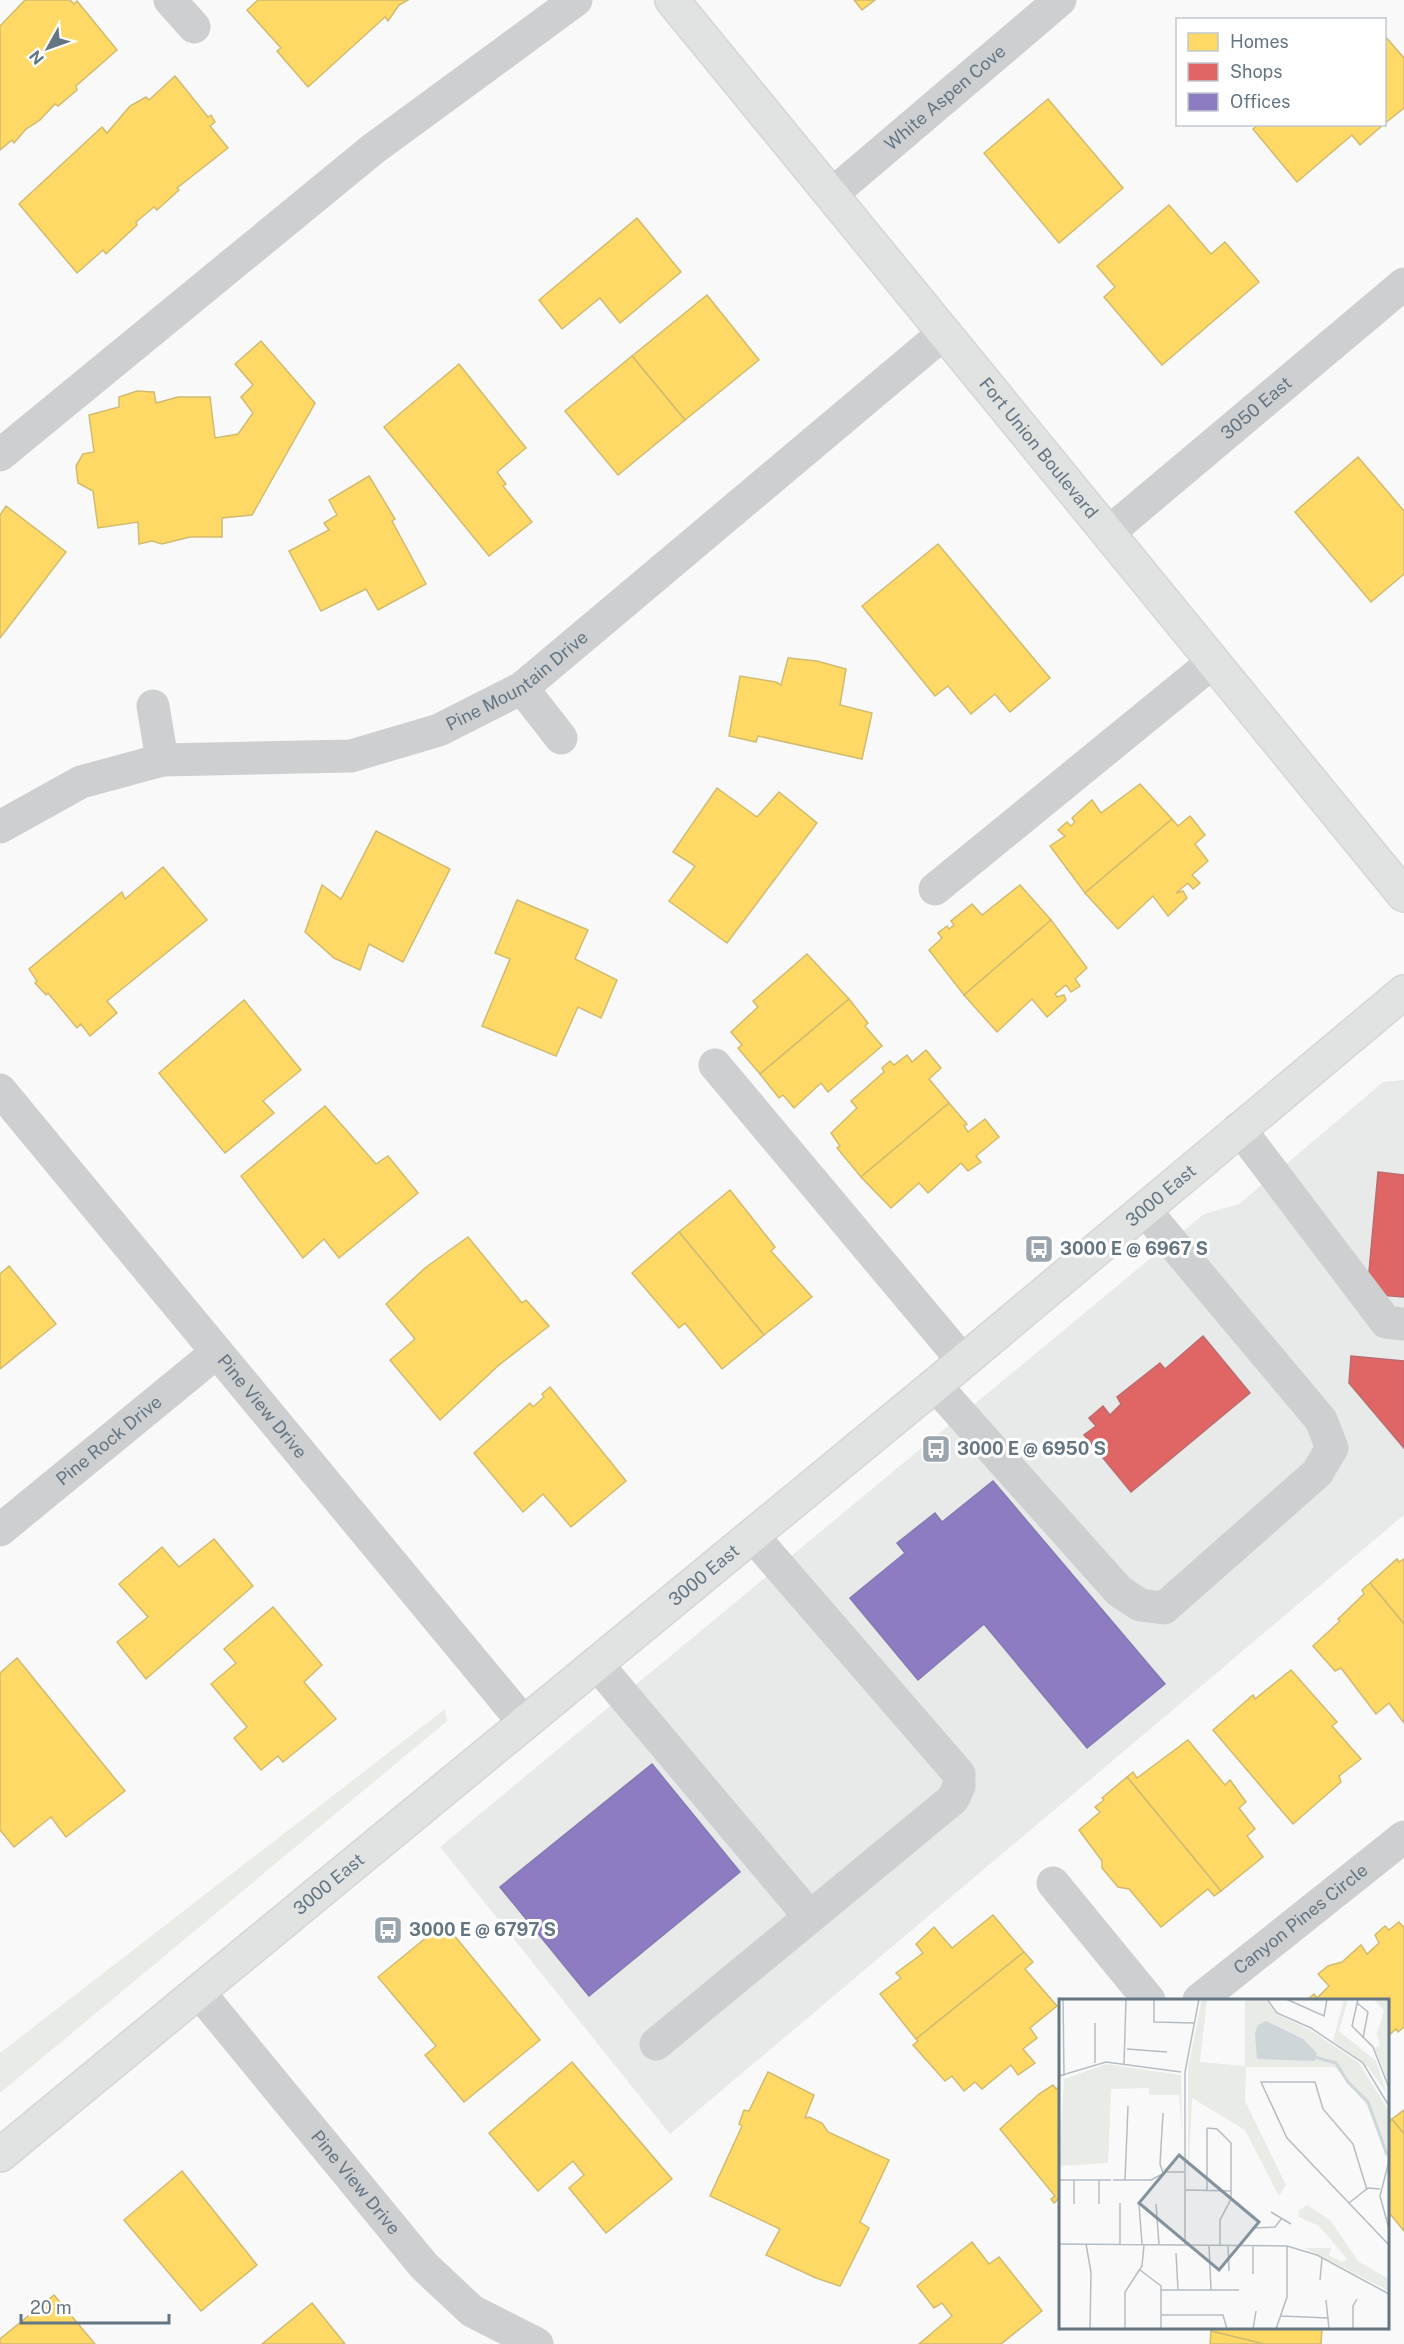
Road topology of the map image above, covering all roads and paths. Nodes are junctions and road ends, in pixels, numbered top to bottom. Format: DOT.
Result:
graph roads {
  1 [pos="170,0"];
  2 [pos="576,0"];
  3 [pos="672,0"];
  4 [pos="1060,0"];
  5 [pos="194,27"];
  6 [pos="831,195"];
  7 [pos="1404,284"];
  8 [pos="944,333"];
  9 [pos="0,454"];
  10 [pos="1108,533"];
  11 [pos="1213,662"];
  12 [pos="522,688"];
  13 [pos="153,706"];
  14 [pos="561,738"];
  15 [pos="162,760"];
  16 [pos="0,827"];
  17 [pos="935,889"];
  18 [pos="1404,895"];
  19 [pos="1404,992"];
  20 [pos="715,1065"];
  21 [pos="0,1090"];
  22 [pos="1239,1128"];
  23 [pos="1144,1209"];
  24 [pos="1404,1324"];
  25 [pos="216,1352"];
  26 [pos="963,1361"];
  27 [pos="935,1385"];
  28 [pos="0,1530"];
  29 [pos="753,1535"];
  30 [pos="596,1664"];
  31 [pos="525,1724"];
  32 [pos="1404,1838"];
  33 [pos="1053,1883"];
  34 [pos="810,1917"];
  35 [pos="198,1990"];
  36 [pos="1147,1999"];
  37 [pos="1202,1999"];
  38 [pos="656,2044"];
  39 [pos="0,2155"];
  40 [pos="537,2344"];
  1 -- 5 [label="street"];
  2 -- 9 [label="street"];
  3 -- 6 [label="main road, Fort Union Boulevard"];
  4 -- 6 [label="street, White Aspen Cove"];
  6 -- 8 [label="main road, Fort Union Boulevard"];
  7 -- 10 [label="street, 3050 East"];
  8 -- 10 [label="main road, Fort Union Boulevard"];
  8 -- 12 [label="street, Pine Mountain Drive"];
  10 -- 11 [label="main road, Fort Union Boulevard"];
  11 -- 17 [label="street"];
  11 -- 18 [label="main road, Fort Union Boulevard"];
  12 -- 14 [label="street"];
  12 -- 15 [label="street, Pine Mountain Drive"];
  13 -- 15 [label="street"];
  15 -- 16 [label="street, Pine Mountain Drive"];
  19 -- 22 [label="main road, 3000 East"];
  20 -- 26 [label="street"];
  21 -- 25 [label="street, Pine View Drive"];
  22 -- 23 [label="main road, 3000 East"];
  22 -- 24 [label="street"];
  23 -- 26 [label="main road, 3000 East"];
  23 -- 27 [label="street"];
  25 -- 28 [label="street, Pine Rock Drive"];
  25 -- 31 [label="street, Pine View Drive"];
  26 -- 27 [label="main road, 3000 East"];
  27 -- 29 [label="main road, 3000 East"];
  29 -- 30 [label="main road, 3000 East"];
  29 -- 34 [label="street"];
  30 -- 31 [label="main road, 3000 East"];
  30 -- 34 [label="street"];
  31 -- 35 [label="main road, 3000 East"];
  32 -- 37 [label="street, Canyon Pines Circle"];
  33 -- 36 [label="street"];
  34 -- 38 [label="street"];
  35 -- 39 [label="main road, 3000 East"];
  35 -- 40 [label="street, Pine View Drive"];
}
